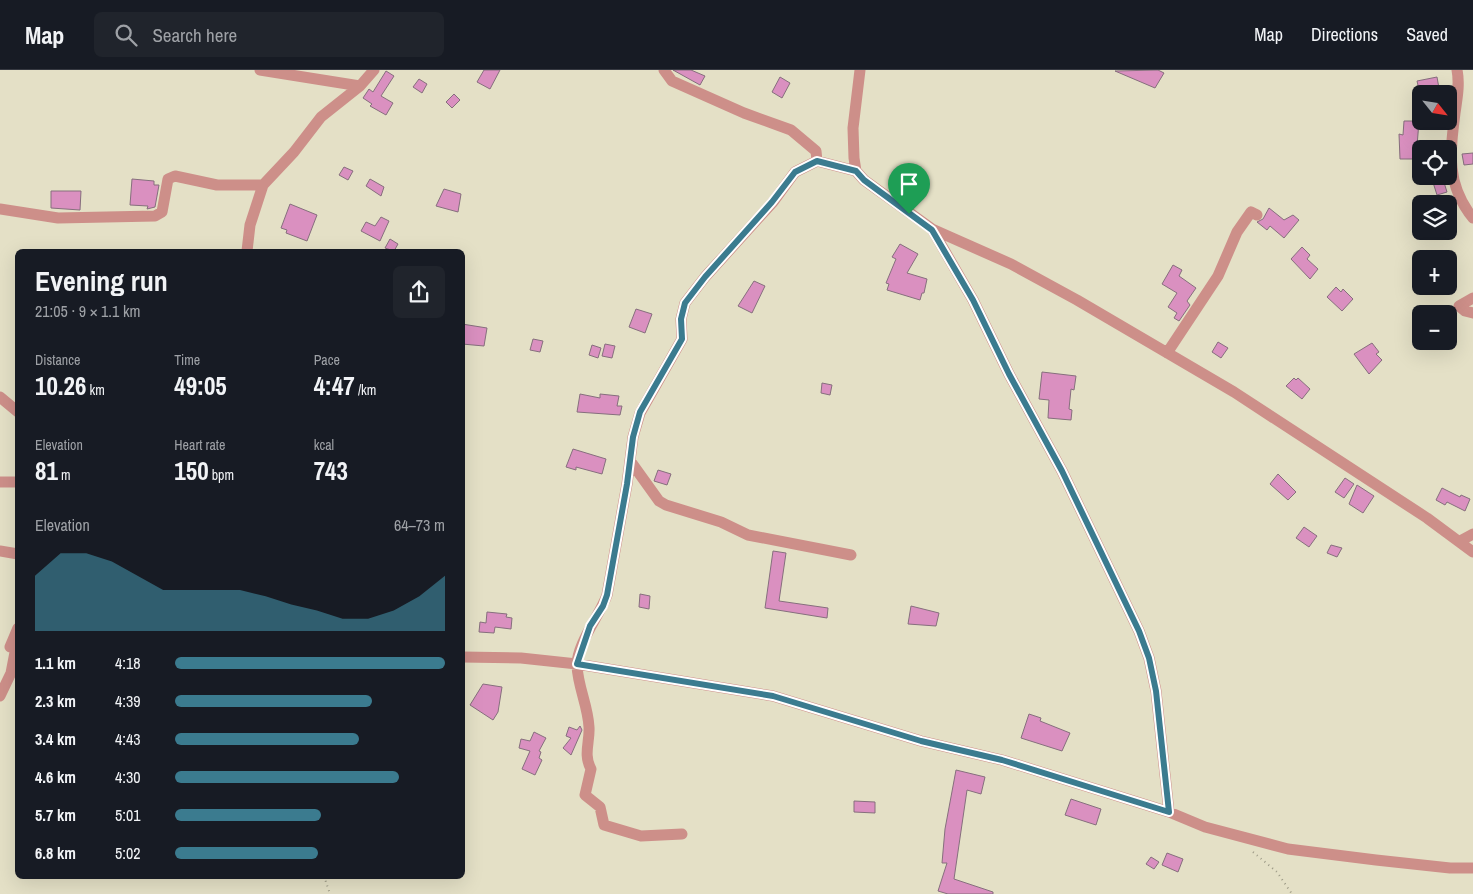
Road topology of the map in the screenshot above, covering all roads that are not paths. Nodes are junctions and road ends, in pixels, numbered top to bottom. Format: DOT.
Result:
graph roads {
  1 [pos="260,70"];
  2 [pos="374,70"];
  3 [pos="664,70"];
  4 [pos="860,70"];
  5 [pos="1457,70"];
  6 [pos="360,86"];
  7 [pos="817,161"];
  8 [pos="856,171"];
  9 [pos="263,185"];
  10 [pos="0,209"];
  11 [pos="1258,215"];
  12 [pos="1473,218"];
  13 [pos="932,230"];
  14 [pos="248,249"];
  15 [pos="1473,298"];
  16 [pos="1473,313"];
  17 [pos="1167,353"];
  18 [pos="0,396"];
  19 [pos="15,409"];
  20 [pos="631,462"];
  21 [pos="0,482"];
  22 [pos="15,482"];
  23 [pos="1473,534"];
  24 [pos="1460,541"];
  25 [pos="0,551"];
  26 [pos="1473,552"];
  27 [pos="15,554"];
  28 [pos="851,555"];
  29 [pos="11,647"];
  30 [pos="465,657"];
  31 [pos="577,664"];
  32 [pos="0,696"];
  33 [pos="1169,812"];
  34 [pos="682,834"];
  35 [pos="1473,868"];
  1 -- 6 [label="street"];
  2 -- 6 [label="street"];
  3 -- 7 [label="street"];
  4 -- 8 [label="street"];
  5 -- 12 [label="street"];
  6 -- 9 [label="street"];
  7 -- 8 [label="street"];
  7 -- 20 [label="street"];
  8 -- 13 [label="street"];
  9 -- 10 [label="street"];
  9 -- 14 [label="street"];
  11 -- 17 [label="street"];
  13 -- 17 [label="street"];
  13 -- 33 [label="street"];
  15 -- 16 [label="street"];
  17 -- 24 [label="street"];
  18 -- 19 [label="street"];
  20 -- 28 [label="street"];
  20 -- 31 [label="street"];
  21 -- 22 [label="street"];
  23 -- 24 [label="street"];
  24 -- 26 [label="street"];
  25 -- 27 [label="street"];
  29 -- 32 [label="street"];
  30 -- 31 [label="street"];
  31 -- 33 [label="street"];
  31 -- 34 [label="street"];
  33 -- 35 [label="street"];
}
